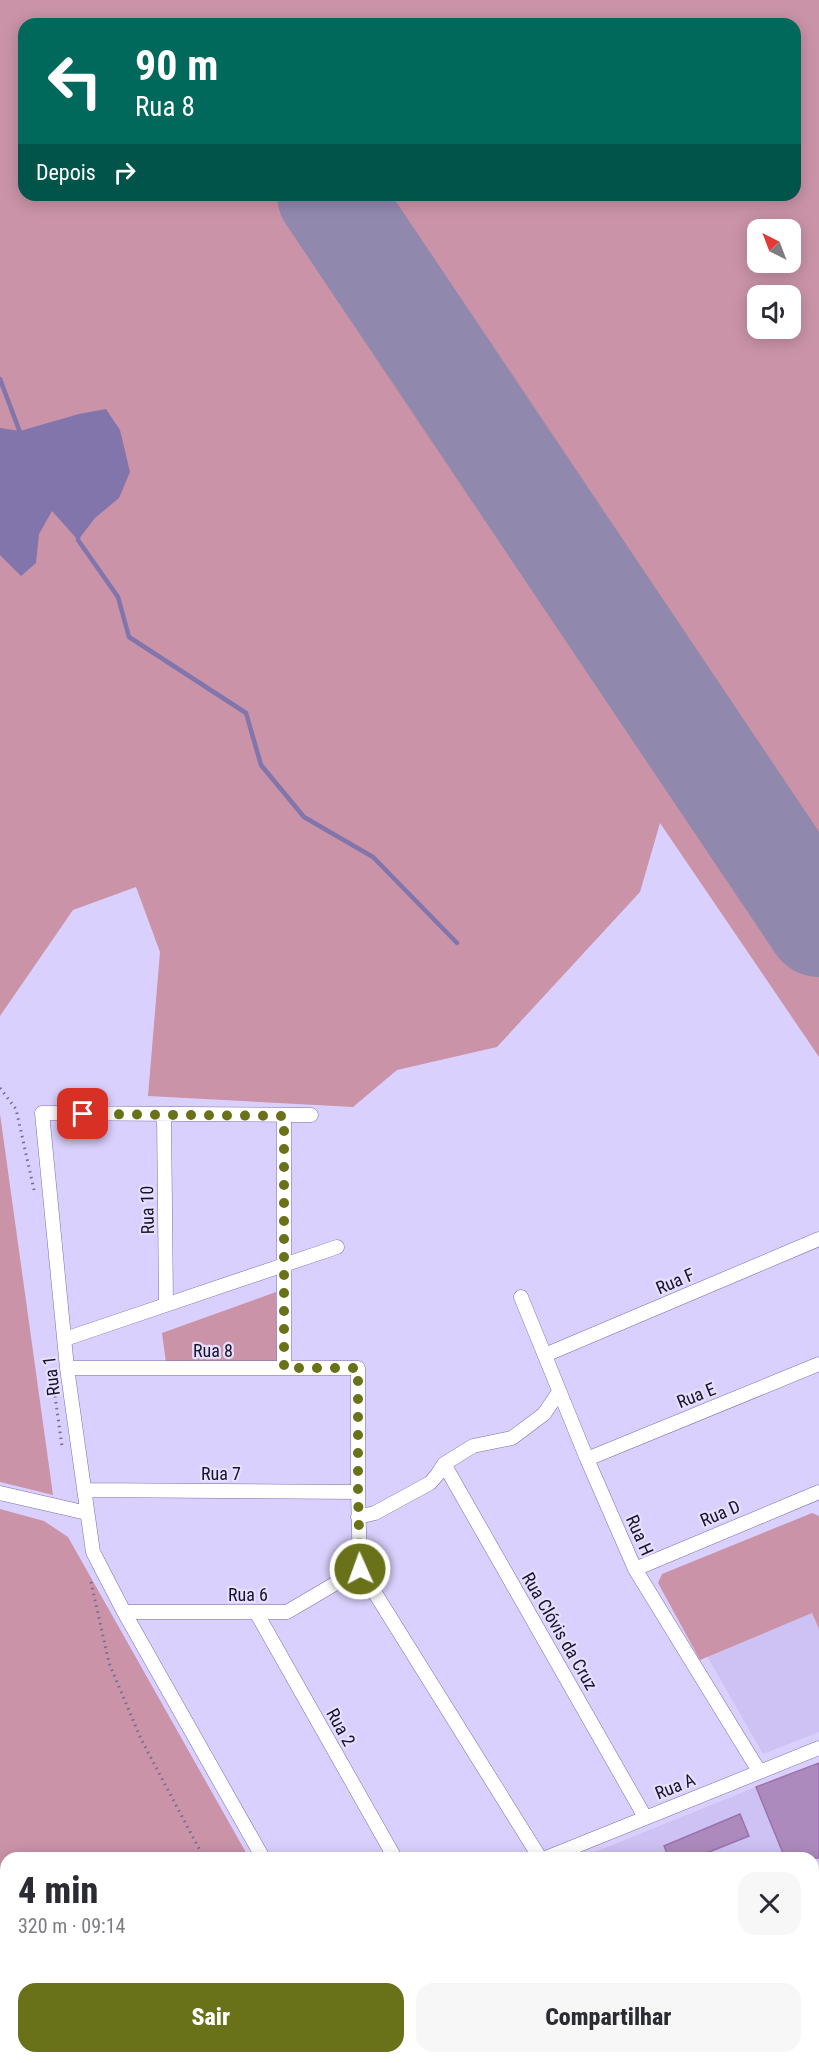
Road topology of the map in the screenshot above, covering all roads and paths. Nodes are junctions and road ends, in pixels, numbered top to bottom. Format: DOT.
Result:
graph roads {
  1 [pos="164,1115"];
  2 [pos="310,1115"];
  3 [pos="284,1116"];
  4 [pos="819,1239"];
  5 [pos="337,1247"];
  6 [pos="283,1266"];
  7 [pos="521,1297"];
  8 [pos="166,1304"];
  9 [pos="64,1339"];
  10 [pos="545,1355"];
  11 [pos="819,1364"];
  12 [pos="67,1368"];
  13 [pos="284,1368"];
  14 [pos="559,1392"];
  15 [pos="587,1460"];
  16 [pos="444,1464"];
  17 [pos="84,1490"];
  18 [pos="358,1492"];
  19 [pos="0,1493"];
  20 [pos="817,1497"];
  21 [pos="87,1513"];
  22 [pos="358,1517"];
  23 [pos="360,1569"];
  24 [pos="635,1569"];
  25 [pos="124,1612"];
  26 [pos="256,1612"];
  27 [pos="819,1748"];
  28 [pos="759,1771"];
  29 [pos="645,1817"];
  30 [pos="260,1852"];
  31 [pos="392,1852"];
  32 [pos="536,1852"];
  33 [pos="560,1852"];
  1 -- 3 [label="street, Rua 1"];
  1 -- 8 [label="street, Rua 10"];
  1 -- 9 [label="street, Rua 1"];
  2 -- 3 [label="street, Rua 1"];
  3 -- 6 [label="street"];
  4 -- 10 [label="street, Rua F"];
  5 -- 6 [label="street"];
  6 -- 8 [label="street"];
  6 -- 13 [label="street"];
  7 -- 10 [label="street, Rua H"];
  8 -- 9 [label="street"];
  9 -- 12 [label="street, Rua 1"];
  10 -- 14 [label="street, Rua H"];
  11 -- 15 [label="street, Rua E"];
  12 -- 13 [label="street, Rua 8"];
  12 -- 17 [label="street, Rua 1"];
  13 -- 18 [label="street, Rua 8"];
  14 -- 15 [label="street, Rua H"];
  14 -- 16 [label="street"];
  15 -- 24 [label="street, Rua H"];
  16 -- 22 [label="street"];
  16 -- 29 [label="street, Rua Clóvis da Cruz"];
  17 -- 18 [label="street, Rua 7"];
  17 -- 21 [label="street, Rua 1"];
  18 -- 22 [label="street"];
  19 -- 21 [label="street"];
  20 -- 24 [label="street, Rua D"];
  21 -- 25 [label="street, Rua 1"];
  22 -- 23 [label="street"];
  23 -- 26 [label="street, Rua 6"];
  23 -- 32 [label="street"];
  24 -- 28 [label="street, Rua H"];
  25 -- 26 [label="street, Rua 6"];
  25 -- 30 [label="street, Rua 1"];
  26 -- 31 [label="street, Rua 2"];
  27 -- 28 [label="street, Rua A"];
  28 -- 29 [label="street, Rua A"];
  29 -- 33 [label="street, Rua A"];
}
